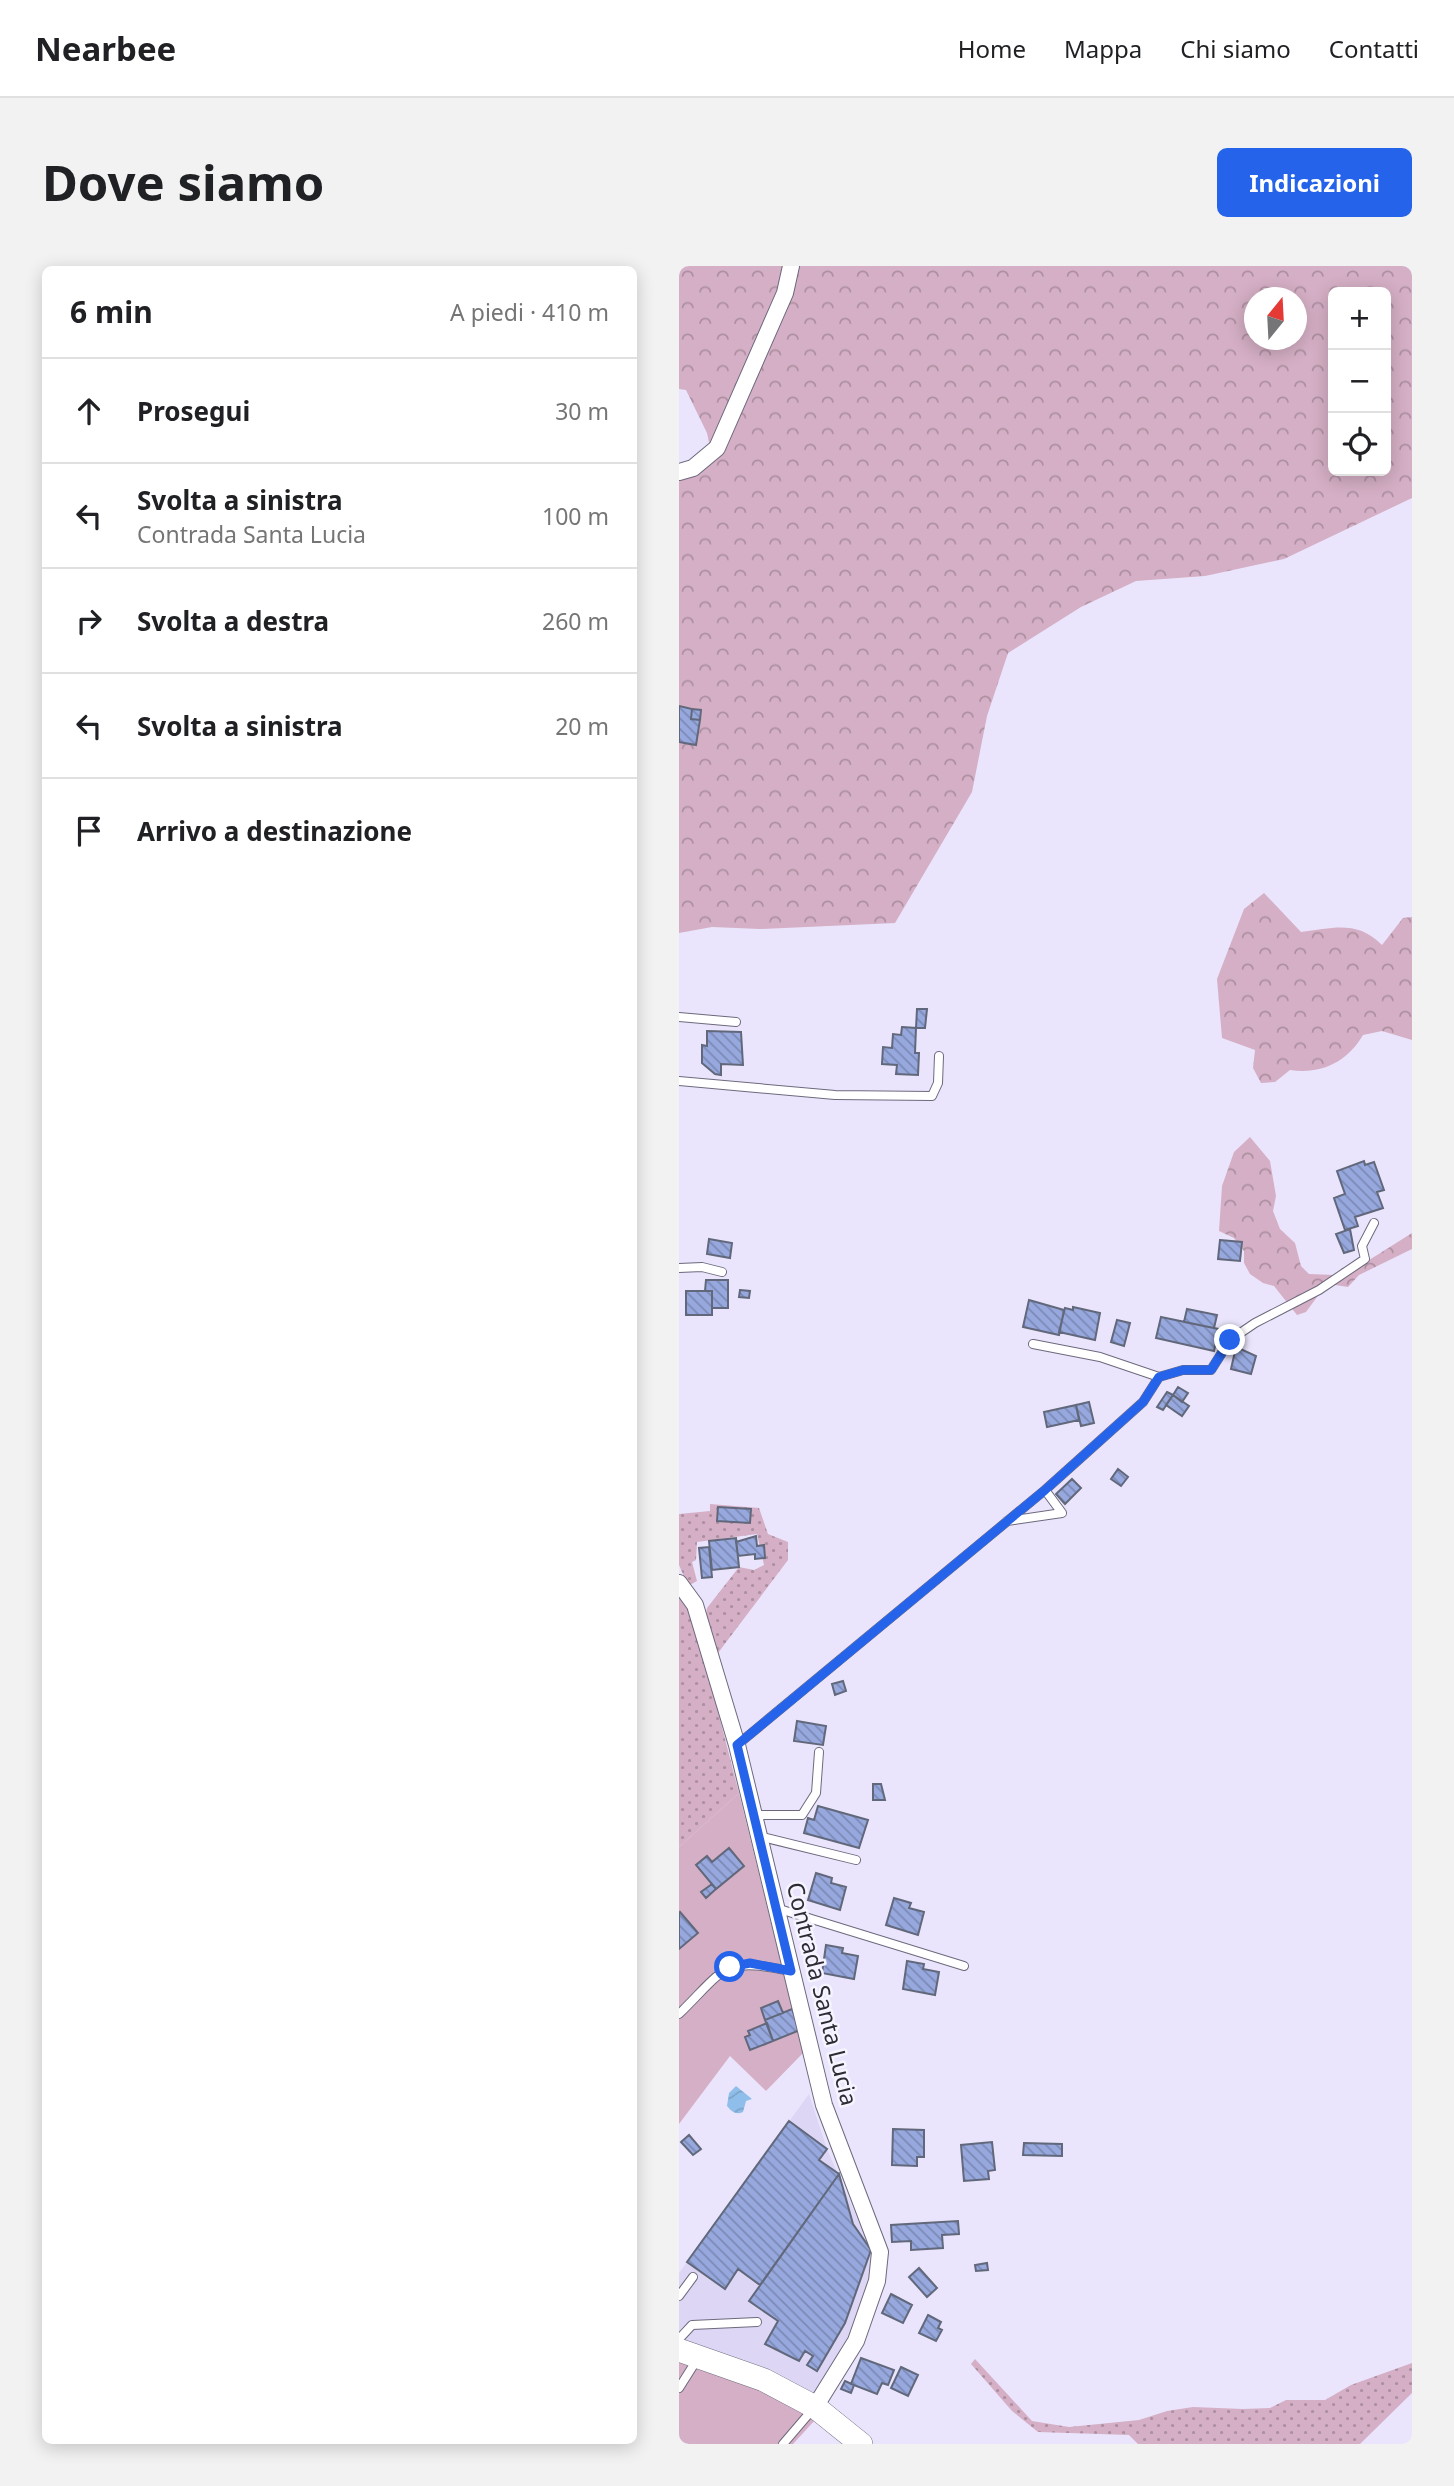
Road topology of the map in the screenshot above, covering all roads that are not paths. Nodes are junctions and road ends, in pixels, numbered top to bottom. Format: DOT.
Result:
graph roads {
  1 [pos="791,266"];
  2 [pos="679,472"];
  3 [pos="679,1017"];
  4 [pos="736,1022"];
  5 [pos="939,1056"];
  6 [pos="679,1081"];
  7 [pos="1374,1223"];
  8 [pos="679,1268"];
  9 [pos="722,1272"];
  10 [pos="1033,1344"];
  11 [pos="1159,1377"];
  12 [pos="1045,1490"];
  13 [pos="1004,1521"];
  14 [pos="679,1583"];
  15 [pos="737,1745"];
  16 [pos="819,1752"];
  17 [pos="752,1815"];
  18 [pos="758,1836"];
  19 [pos="856,1860"];
  20 [pos="776,1908"];
  21 [pos="964,1966"];
  22 [pos="791,1971"];
  23 [pos="679,2014"];
  24 [pos="693,2277"];
  25 [pos="679,2296"];
  26 [pos="757,2322"];
  27 [pos="679,2339"];
  28 [pos="689,2353"];
  29 [pos="679,2388"];
  30 [pos="815,2407"];
  31 [pos="783,2444"];
  32 [pos="861,2444"];
  1 -- 2 [label="street"];
  3 -- 4 [label="lane"];
  5 -- 6 [label="lane"];
  7 -- 11 [label="lane"];
  8 -- 9 [label="lane"];
  10 -- 11 [label="lane"];
  11 -- 12 [label="lane"];
  12 -- 13 [label="lane"];
  12 -- 13 [label="lane"];
  13 -- 15 [label="lane"];
  14 -- 15 [label="street, Contrada Santa Lucia"];
  15 -- 17 [label="street, Contrada Santa Lucia"];
  16 -- 17 [label="lane"];
  17 -- 18 [label="street, Contrada Santa Lucia"];
  18 -- 19 [label="lane"];
  18 -- 20 [label="street, Contrada Santa Lucia"];
  20 -- 21 [label="lane"];
  20 -- 22 [label="street, Contrada Santa Lucia"];
  22 -- 23 [label="lane"];
  22 -- 30 [label="street, Contrada Santa Lucia"];
  24 -- 25 [label="lane"];
  26 -- 27 [label="lane"];
  28 -- 29 [label="lane"];
  28 -- 30 [label="main road"];
  30 -- 31 [label="lane"];
  30 -- 32 [label="main road"];
}
